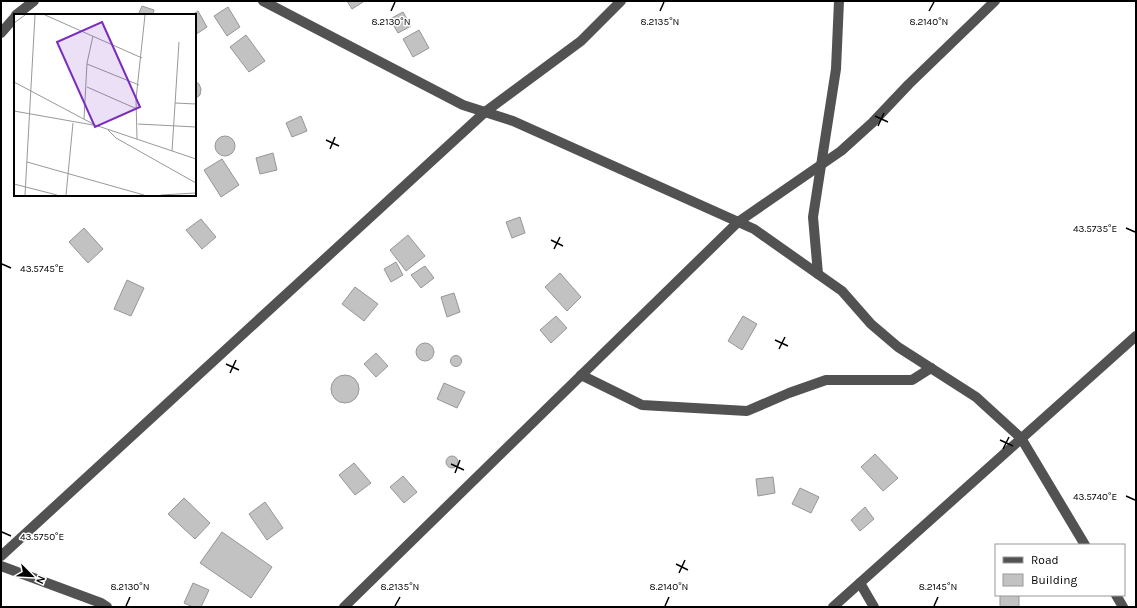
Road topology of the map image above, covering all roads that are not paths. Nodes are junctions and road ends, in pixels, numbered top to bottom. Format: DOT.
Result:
graph roads {
  1 [pos="23,1"];
  2 [pos="34,1"];
  3 [pos="263,1"];
  4 [pos="622,1"];
  5 [pos="839,1"];
  6 [pos="995,1"];
  7 [pos="16,14"];
  8 [pos="17,14"];
  9 [pos="14,17"];
  10 [pos="1,33"];
  11 [pos="486,112"];
  12 [pos="821,165"];
  13 [pos="738,222"];
  14 [pos="818,274"];
  15 [pos="1136,336"];
  16 [pos="931,368"];
  17 [pos="581,375"];
  18 [pos="1021,438"];
  19 [pos="1085,544"];
  20 [pos="1,556"];
  21 [pos="1,566"];
  22 [pos="860,583"];
  23 [pos="1117,596"];
  24 [pos="102,606"];
  25 [pos="344,607"];
  26 [pos="833,607"];
  27 [pos="874,607"];
  28 [pos="1123,607"];
  1 -- 7 [label="street"];
  2 -- 8 [label="street"];
  3 -- 11 [label="street"];
  4 -- 11 [label="street"];
  5 -- 12 [label="street"];
  6 -- 12 [label="street"];
  9 -- 10 [label="street"];
  11 -- 13 [label="street"];
  11 -- 20 [label="street"];
  12 -- 13 [label="street"];
  12 -- 14 [label="street"];
  13 -- 14 [label="street"];
  13 -- 17 [label="street"];
  14 -- 16 [label="street"];
  15 -- 18 [label="street"];
  16 -- 17 [label="street"];
  16 -- 18 [label="street"];
  17 -- 25 [label="street"];
  18 -- 19 [label="street"];
  18 -- 22 [label="street"];
  21 -- 24 [label="street"];
  22 -- 26 [label="street"];
  22 -- 27 [label="street"];
  23 -- 28 [label="street"];
}
